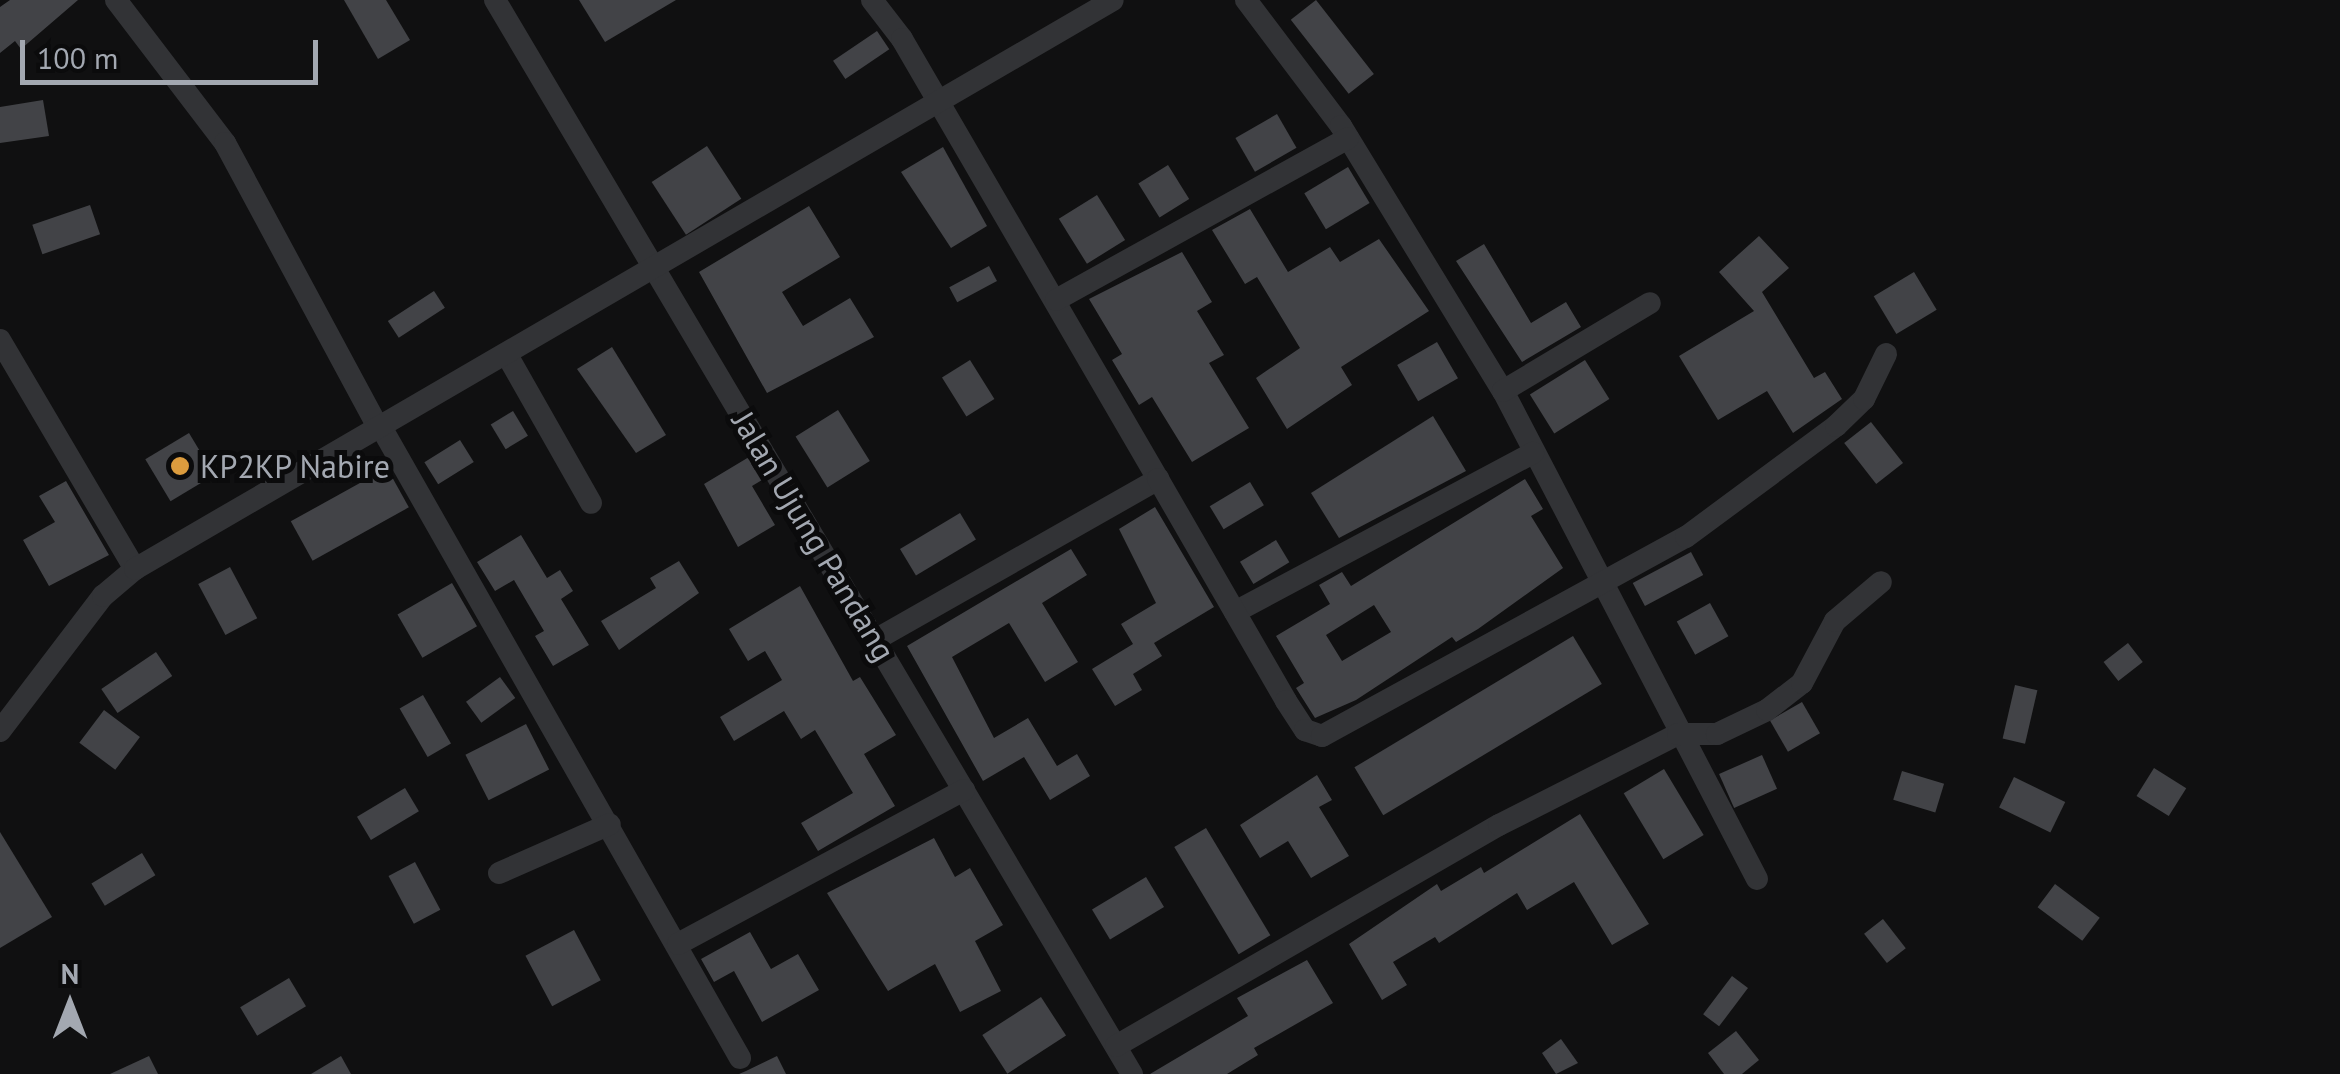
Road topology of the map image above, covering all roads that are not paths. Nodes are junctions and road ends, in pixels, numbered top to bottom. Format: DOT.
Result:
graph roads {
  1 [pos="116,0"];
  2 [pos="494,0"];
  3 [pos="872,0"];
  4 [pos="1113,0"];
  5 [pos="1246,0"];
  6 [pos="936,104"];
  7 [pos="1348,138"];
  8 [pos="656,269"];
  9 [pos="1056,300"];
  10 [pos="1650,303"];
  11 [pos="0,340"];
  12 [pos="1886,354"];
  13 [pos="507,355"];
  14 [pos="1503,391"];
  15 [pos="380,428"];
  16 [pos="1533,453"];
  17 [pos="1158,479"];
  18 [pos="591,504"];
  19 [pos="135,570"];
  20 [pos="1604,582"];
  21 [pos="1881,582"];
  22 [pos="1235,612"];
  23 [pos="875,640"];
  24 [pos="0,731"];
  25 [pos="1678,734"];
  26 [pos="964,790"];
  27 [pos="610,824"];
  28 [pos="499,873"];
  29 [pos="1758,880"];
  30 [pos="678,944"];
  31 [pos="1116,1046"];
  32 [pos="740,1058"];
  33 [pos="1132,1074"];
  1 -- 15 [label="street"];
  2 -- 8 [label="street, Jalan Ujung Pandang"];
  3 -- 6 [label="street"];
  4 -- 6 [label="street"];
  5 -- 7 [label="street"];
  6 -- 8 [label="street"];
  6 -- 9 [label="street"];
  7 -- 9 [label="street"];
  7 -- 14 [label="street"];
  8 -- 13 [label="street"];
  8 -- 23 [label="street, Jalan Ujung Pandang"];
  9 -- 17 [label="street"];
  10 -- 14 [label="street"];
  11 -- 19 [label="street"];
  12 -- 20 [label="street"];
  13 -- 15 [label="street"];
  13 -- 18 [label="street"];
  14 -- 16 [label="street"];
  15 -- 19 [label="street"];
  15 -- 27 [label="street"];
  16 -- 20 [label="street"];
  16 -- 22 [label="street"];
  17 -- 22 [label="street"];
  17 -- 23 [label="street"];
  19 -- 24 [label="street"];
  20 -- 22 [label="street"];
  20 -- 25 [label="street"];
  21 -- 25 [label="street"];
  23 -- 26 [label="street, Jalan Ujung Pandang"];
  25 -- 29 [label="street"];
  25 -- 31 [label="street"];
  26 -- 30 [label="street"];
  26 -- 31 [label="street, Jalan Ujung Pandang"];
  27 -- 28 [label="street"];
  27 -- 30 [label="street"];
  30 -- 32 [label="street"];
  31 -- 33 [label="street, Jalan Ujung Pandang"];
}
